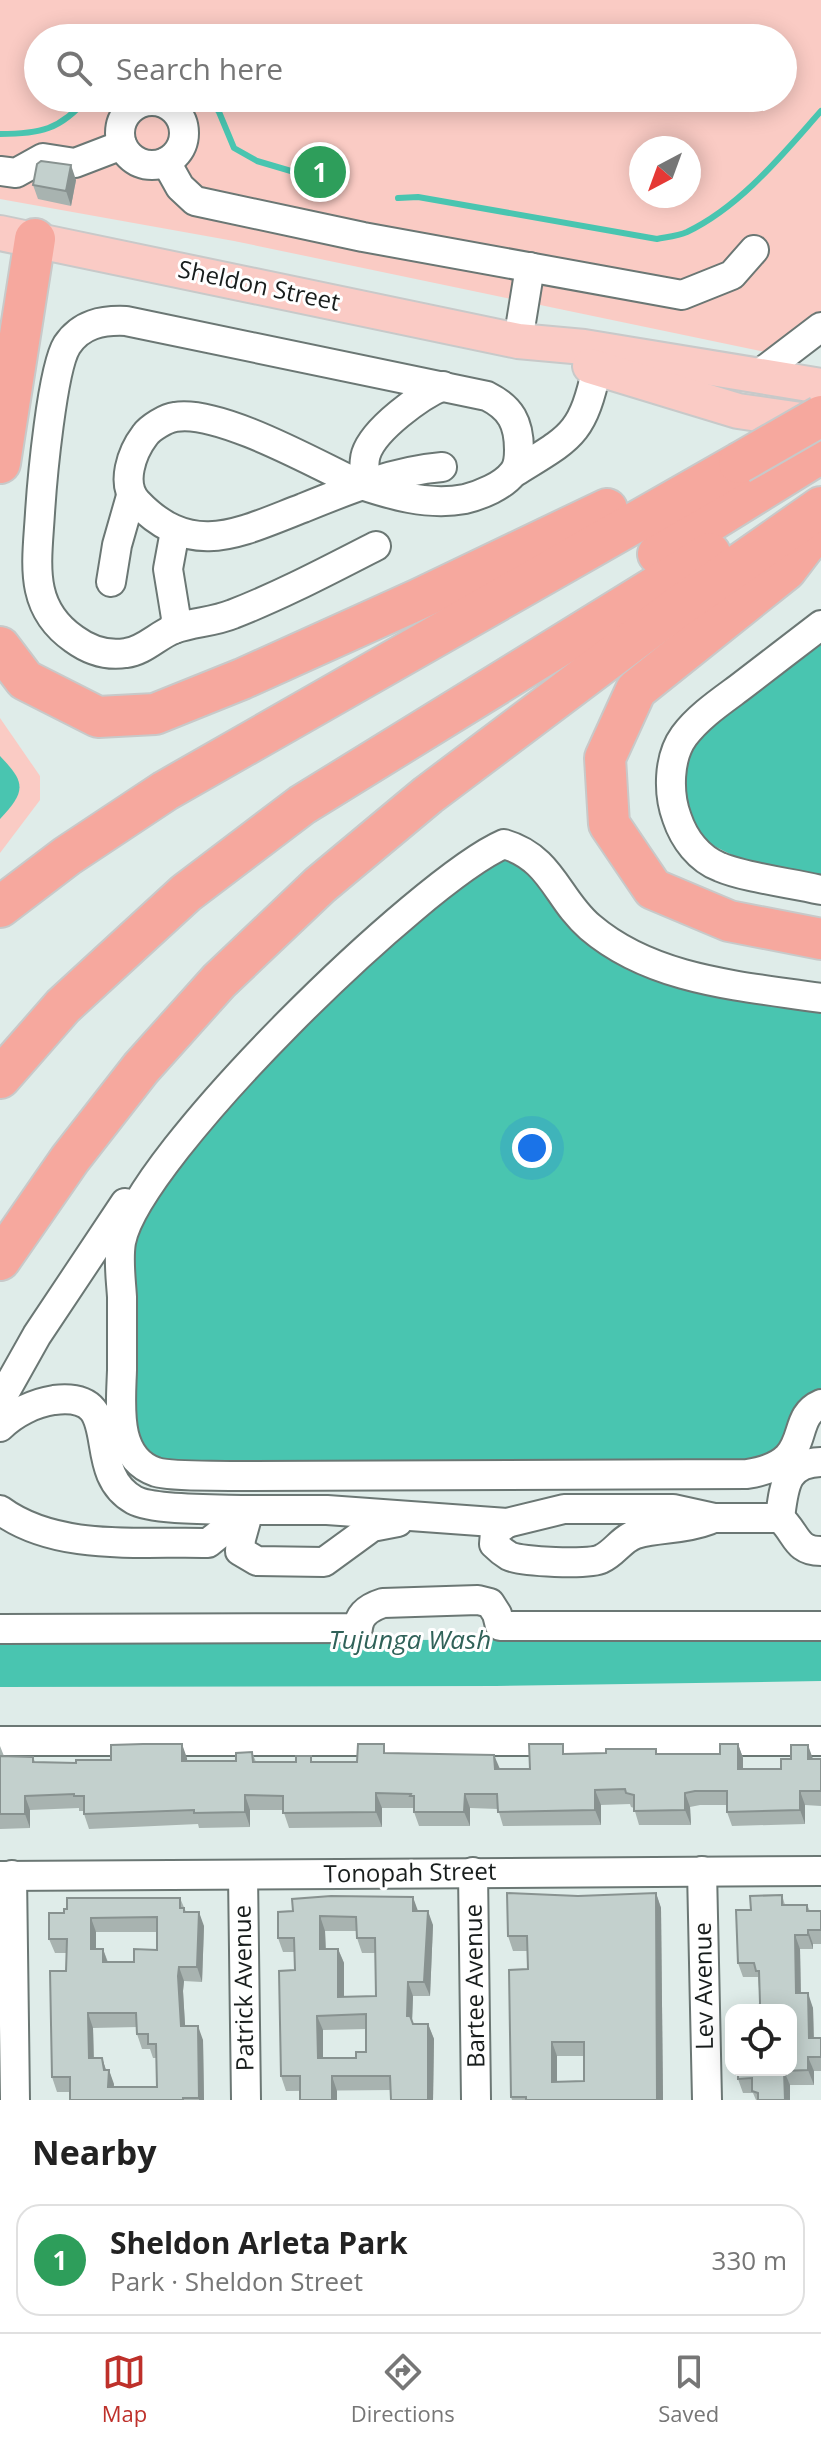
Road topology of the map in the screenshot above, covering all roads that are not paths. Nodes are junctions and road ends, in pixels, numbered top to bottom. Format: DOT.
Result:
graph roads {
  1 [pos="128,112"];
  2 [pos="175,112"];
  3 [pos="122,145"];
  4 [pos="166,162"];
  5 [pos="0,171"];
  6 [pos="18,236"];
  7 [pos="754,250"];
  8 [pos="530,267"];
  9 [pos="821,327"];
  10 [pos="518,341"];
  11 [pos="597,368"];
  12 [pos="758,375"];
  13 [pos="443,386"];
  14 [pos="821,386"];
  15 [pos="821,416"];
  16 [pos="821,423"];
  17 [pos="821,453"];
  18 [pos="0,463"];
  19 [pos="442,467"];
  20 [pos="728,469"];
  21 [pos="515,472"];
  22 [pos="804,477"];
  23 [pos="364,486"];
  24 [pos="131,496"];
  25 [pos="821,507"];
  26 [pos="821,524"];
  27 [pos="175,531"];
  28 [pos="376,546"];
  29 [pos="111,582"];
  30 [pos="821,625"];
  31 [pos="174,629"];
  32 [pos="0,647"];
  33 [pos="821,890"];
  34 [pos="0,907"];
  35 [pos="821,939"];
  36 [pos="821,998"];
  37 [pos="0,1037"];
  38 [pos="0,1078"];
  39 [pos="139,1200"];
  40 [pos="0,1260"];
  41 [pos="0,1401"];
  42 [pos="821,1404"];
  43 [pos="0,1427"];
  44 [pos="796,1447"];
  45 [pos="821,1462"];
  46 [pos="789,1477"];
  47 [pos="0,1510"];
  48 [pos="249,1510"];
  49 [pos="422,1517"];
  50 [pos="714,1518"];
  51 [pos="780,1518"];
  52 [pos="507,1523"];
  53 [pos="821,1551"];
  54 [pos="821,1626"];
  55 [pos="0,1629"];
  56 [pos="0,1741"];
  57 [pos="821,1741"];
  58 [pos="702,1871"];
  59 [pos="821,1871"];
  60 [pos="473,1872"];
  61 [pos="243,1875"];
  62 [pos="6,1876"];
  63 [pos="15,2100"];
  64 [pos="246,2100"];
  65 [pos="476,2100"];
  66 [pos="707,2100"];
  1 -- 3 [label="street"];
  2 -- 4 [label="street"];
  3 -- 4 [label="street"];
  3 -- 5 [label="street"];
  4 -- 8 [label="street"];
  6 -- 10 [label="main road, Sheldon Street"];
  6 -- 18 [label="highway"];
  7 -- 8 [label="street"];
  8 -- 10 [label="street"];
  9 -- 12 [label="street"];
  10 -- 11 [label="main road, Sheldon Street"];
  10 -- 12 [label="main road, Sheldon Street"];
  11 -- 16 [label="main road, Sheldon Street"];
  11 -- 21 [label="street"];
  12 -- 14 [label="main road, Sheldon Street"];
  13 -- 21 [label="street"];
  13 -- 23 [label="street"];
  13 -- 31 [label="street"];
  15 -- 20 [label="highway, bridge"];
  17 -- 22 [label="highway"];
  19 -- 23 [label="street"];
  20 -- 32 [label="highway"];
  20 -- 34 [label="highway"];
  21 -- 23 [label="street"];
  22 -- 37 [label="highway"];
  22 -- 38 [label="highway"];
  23 -- 24 [label="street"];
  23 -- 27 [label="street"];
  24 -- 27 [label="street"];
  24 -- 29 [label="street"];
  25 -- 40 [label="highway"];
  26 -- 35 [label="highway"];
  27 -- 31 [label="street"];
  28 -- 31 [label="street"];
  30 -- 33 [label="street"];
  36 -- 39 [label="street"];
  39 -- 41 [label="street"];
  39 -- 44 [label="street"];
  42 -- 44 [label="street"];
  43 -- 48 [label="street"];
  44 -- 46 [label="street"];
  45 -- 46 [label="street"];
  46 -- 51 [label="street"];
  47 -- 48 [label="street"];
  48 -- 49 [label="street"];
  48 -- 49 [label="street"];
  49 -- 52 [label="street"];
  50 -- 51 [label="street"];
  50 -- 52 [label="street"];
  50 -- 52 [label="street"];
  51 -- 53 [label="street"];
  54 -- 55 [label="street"];
  56 -- 57 [label="street"];
  58 -- 59 [label="street, Tonopah Street"];
  58 -- 60 [label="street, Tonopah Street"];
  58 -- 66 [label="street, Lev Avenue"];
  60 -- 61 [label="street, Tonopah Street"];
  60 -- 65 [label="street, Bartee Avenue"];
  61 -- 62 [label="street, Tonopah Street"];
  61 -- 64 [label="street, Patrick Avenue"];
  62 -- 63 [label="street"];
}
